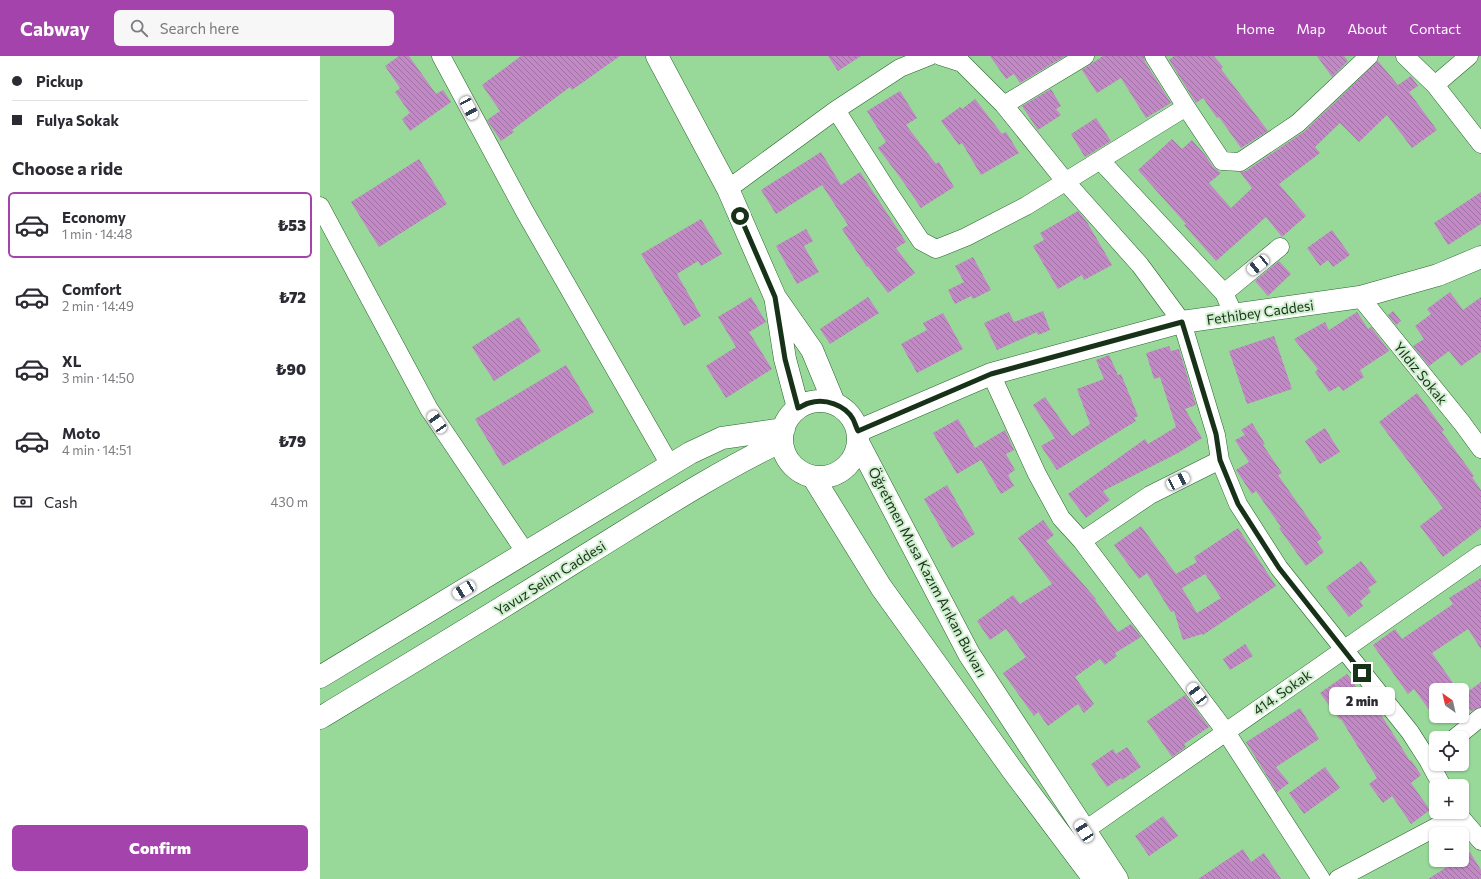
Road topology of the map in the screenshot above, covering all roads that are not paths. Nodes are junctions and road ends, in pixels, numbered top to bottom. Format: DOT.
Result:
graph roads {
  1 [pos="441,56"];
  2 [pos="657,56"];
  3 [pos="930,56"];
  4 [pos="940,56"];
  5 [pos="1084,56"];
  6 [pos="1154,56"];
  7 [pos="1369,56"];
  8 [pos="1405,56"];
  9 [pos="1469,56"];
  10 [pos="968,60"];
  11 [pos="1435,85"];
  12 [pos="1004,105"];
  13 [pos="1186,107"];
  14 [pos="836,110"];
  15 [pos="1481,144"];
  16 [pos="1100,160"];
  17 [pos="1065,182"];
  18 [pos="728,189"];
  19 [pos="320,206"];
  20 [pos="1280,247"];
  21 [pos="1481,257"];
  22 [pos="1224,293"];
  23 [pos="775,297"];
  24 [pos="1360,297"];
  25 [pos="1234,315"];
  26 [pos="1182,322"];
  27 [pos="991,374"];
  28 [pos="834,403"];
  29 [pos="798,408"];
  30 [pos="783,435"];
  31 [pos="858,438"];
  32 [pos="1481,449"];
  33 [pos="1220,460"];
  34 [pos="670,465"];
  35 [pos="813,477"];
  36 [pos="1082,541"];
  37 [pos="526,553"];
  38 [pos="1481,554"];
  39 [pos="1343,649"];
  40 [pos="320,678"];
  41 [pos="1481,717"];
  42 [pos="320,718"];
  43 [pos="1464,731"];
  44 [pos="1226,732"];
  45 [pos="1429,754"];
  46 [pos="1447,819"];
  47 [pos="1461,819"];
  48 [pos="1084,831"];
  49 [pos="1481,841"];
  50 [pos="1094,879"];
  51 [pos="1117,879"];
  52 [pos="1321,879"];
  53 [pos="1338,879"];
  1 -- 34 [label="street"];
  2 -- 18 [label="street"];
  3 -- 14 [label="street"];
  4 -- 10 [label="street"];
  5 -- 12 [label="street"];
  6 -- 13 [label="street"];
  7 -- 13 [label="street"];
  8 -- 11 [label="street"];
  9 -- 11 [label="street"];
  10 -- 12 [label="street"];
  11 -- 15 [label="street"];
  12 -- 17 [label="street"];
  13 -- 16 [label="street"];
  14 -- 17 [label="street"];
  14 -- 18 [label="street"];
  16 -- 17 [label="street"];
  16 -- 22 [label="street"];
  17 -- 26 [label="street"];
  18 -- 23 [label="street"];
  19 -- 37 [label="street"];
  20 -- 22 [label="street"];
  21 -- 24 [label="street, Fethibey Caddesi"];
  22 -- 25 [label="street"];
  23 -- 28 [label="street"];
  23 -- 29 [label="street"];
  24 -- 25 [label="street, Fethibey Caddesi"];
  24 -- 32 [label="street, Yıldız Sokak"];
  25 -- 26 [label="street, Fethibey Caddesi"];
  26 -- 27 [label="street, Fethibey Caddesi"];
  26 -- 33 [label="street"];
  27 -- 31 [label="street, Fethibey Caddesi"];
  27 -- 36 [label="street"];
  28 -- 29 [label="street"];
  28 -- 31 [label="street"];
  29 -- 30 [label="street"];
  30 -- 34 [label="street"];
  30 -- 35 [label="street"];
  30 -- 42 [label="street, Yavuz Selim Caddesi"];
  31 -- 35 [label="street"];
  31 -- 48 [label="street, Öğretmen Musa Kazım Arıkan Bulvarı"];
  33 -- 36 [label="street"];
  33 -- 39 [label="street"];
  34 -- 37 [label="street"];
  35 -- 50 [label="street"];
  36 -- 44 [label="street"];
  37 -- 40 [label="street"];
  38 -- 39 [label="street, 414. Sokak"];
  39 -- 44 [label="street, 414. Sokak"];
  39 -- 45 [label="street"];
  41 -- 43 [label="street"];
  44 -- 48 [label="street, 414. Sokak"];
  44 -- 52 [label="street"];
  46 -- 53 [label="street"];
  47 -- 49 [label="street"];
  48 -- 51 [label="street, Öğretmen Musa Kazım Arıkan Bulvarı"];
}
